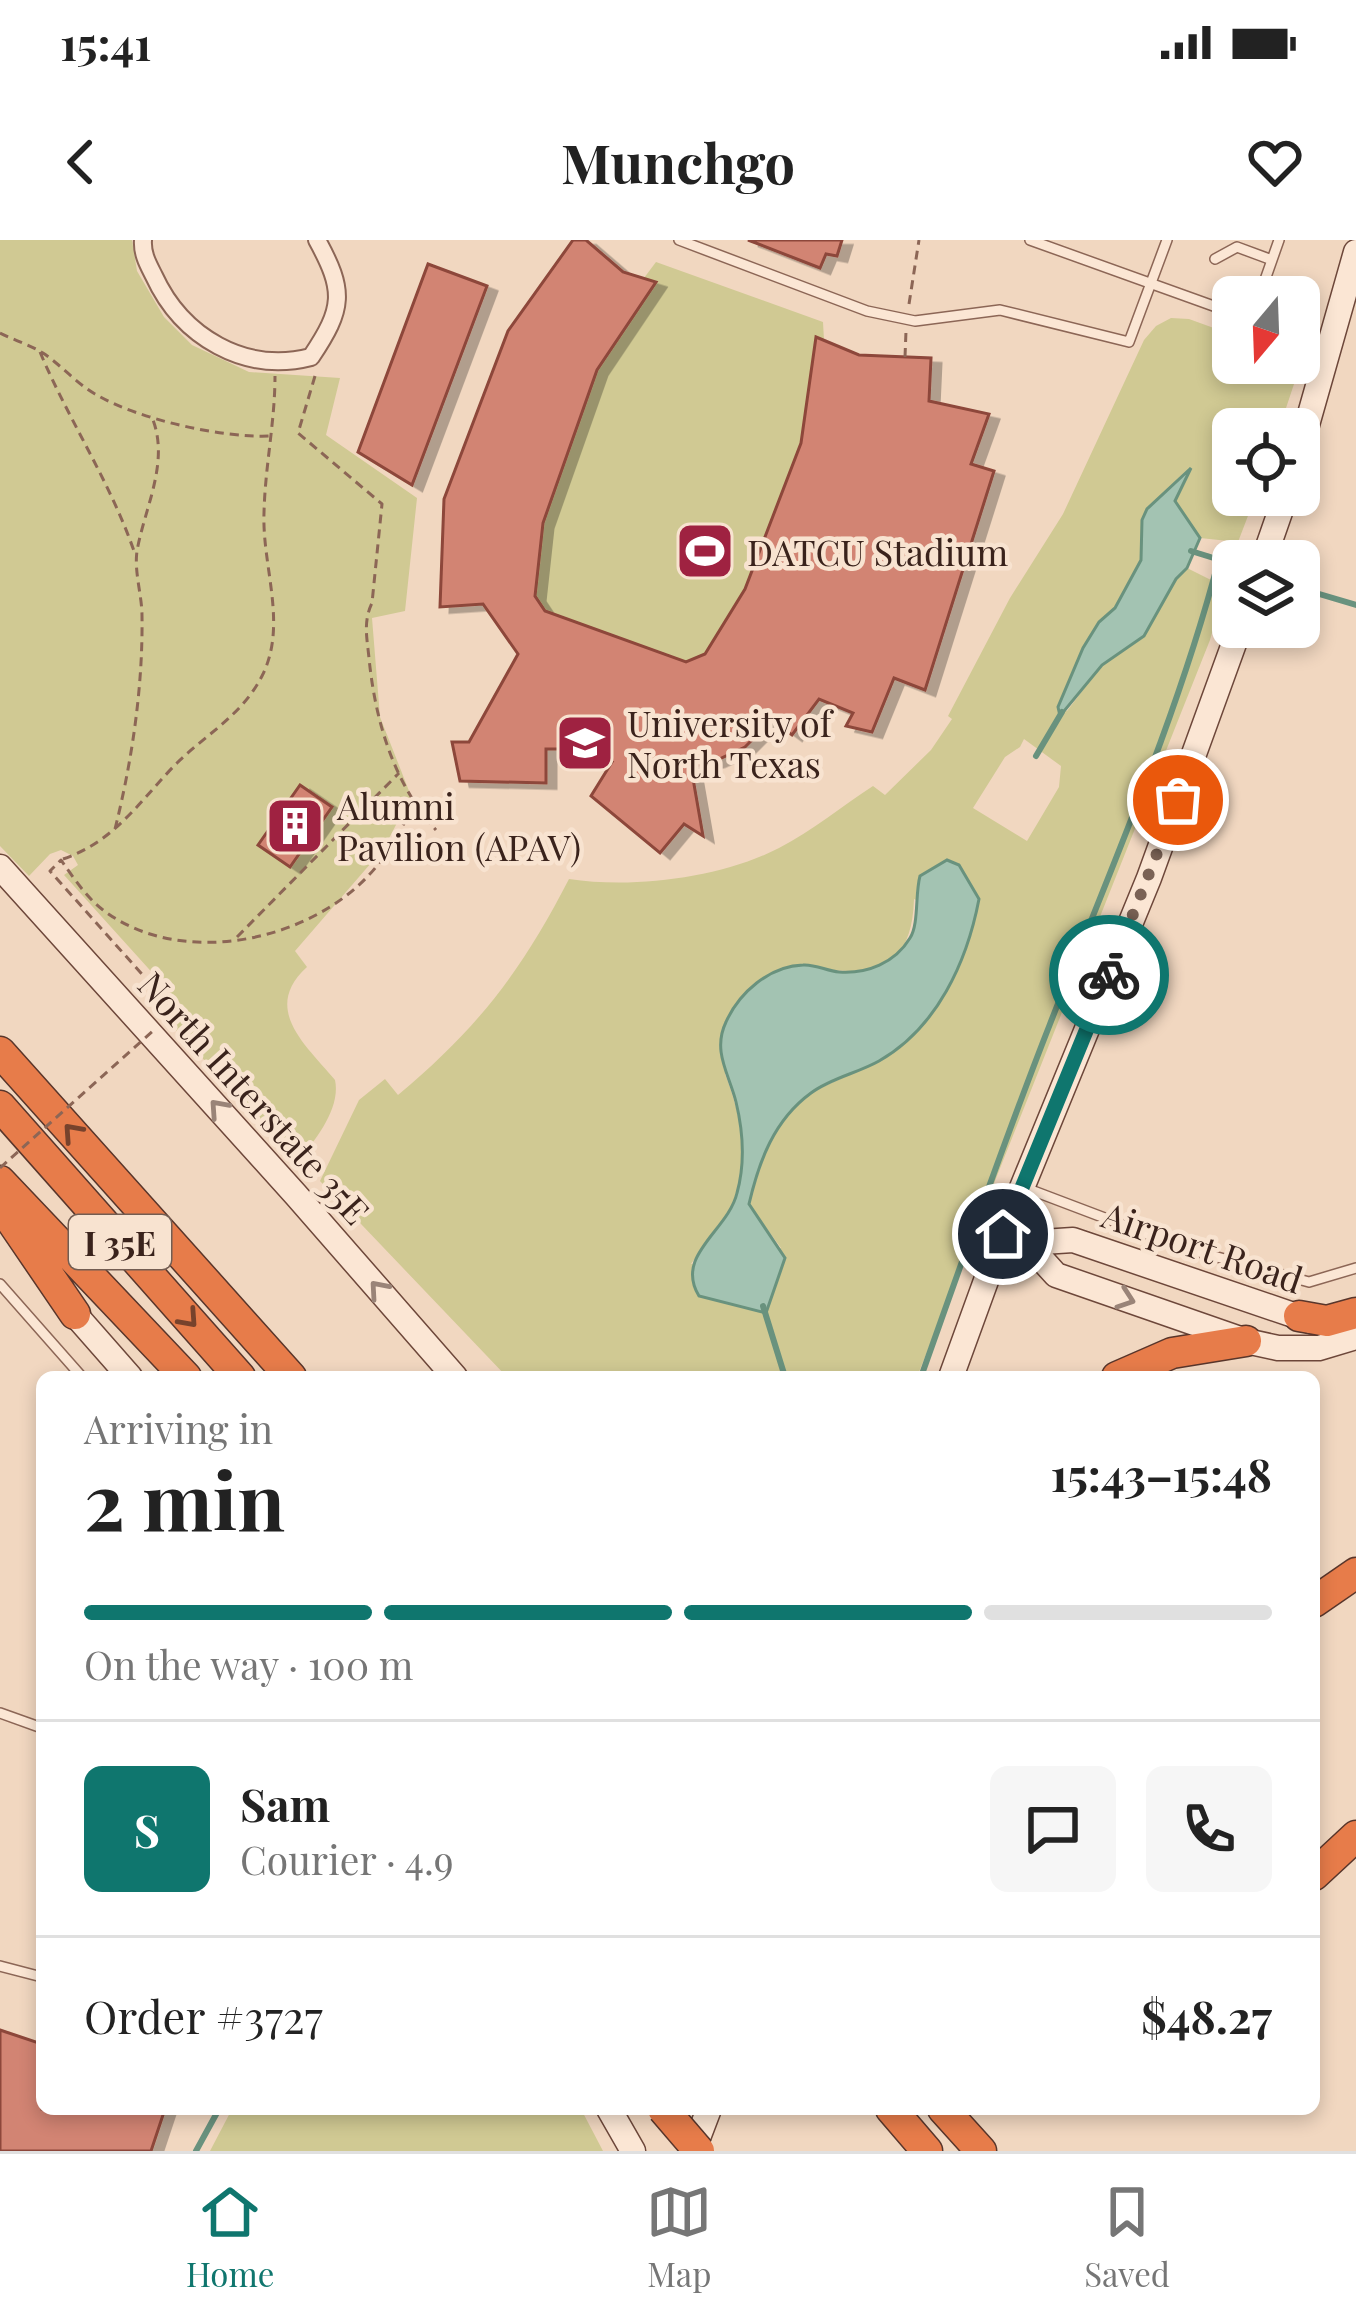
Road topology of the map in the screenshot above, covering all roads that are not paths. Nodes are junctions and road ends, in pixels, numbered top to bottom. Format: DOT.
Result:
graph roads {
  1 [pos="142,240"];
  2 [pos="317,240"];
  3 [pos="680,240"];
  4 [pos="1030,240"];
  5 [pos="1167,240"];
  6 [pos="1279,240"];
  7 [pos="1356,252"];
  8 [pos="1215,259"];
  9 [pos="1272,260"];
  10 [pos="1266,276"];
  11 [pos="1151,284"];
  12 [pos="1212,306"];
  13 [pos="1320,343"];
  14 [pos="1332,347"];
  15 [pos="1313,408"];
  16 [pos="1232,648"];
  17 [pos="0,867"];
  18 [pos="0,1052"];
  19 [pos="0,1106"];
  20 [pos="0,1181"];
  21 [pos="1023,1187"];
  22 [pos="0,1204"];
  23 [pos="0,1229"];
  24 [pos="1015,1239"];
  25 [pos="1356,1268"];
  26 [pos="0,1284"];
  27 [pos="75,1315"];
  28 [pos="1299,1316"];
  29 [pos="1355,1329"];
  30 [pos="1246,1341"];
  31 [pos="77,1371"];
  32 [pos="125,1371"];
  33 [pos="180,1371"];
  34 [pos="235,1371"];
  35 [pos="286,1371"];
  36 [pos="450,1371"];
  37 [pos="954,1371"];
  38 [pos="1131,1371"];
  39 [pos="1356,1573"];
  40 [pos="1320,1598"];
  41 [pos="0,1713"];
  42 [pos="36,1726"];
  43 [pos="1356,1836"];
  44 [pos="1320,1869"];
  45 [pos="0,1966"];
  46 [pos="36,1975"];
  47 [pos="612,2115"];
  48 [pos="668,2115"];
  49 [pos="707,2115"];
  50 [pos="896,2115"];
  51 [pos="949,2115"];
  52 [pos="633,2151"];
  53 [pos="696,2151"];
  54 [pos="928,2151"];
  55 [pos="981,2151"];
  1 -- 2 [label="street"];
  3 -- 11 [label="lane"];
  4 -- 11 [label="lane"];
  5 -- 11 [label="lane"];
  6 -- 9 [label="lane"];
  7 -- 14 [label="main road"];
  8 -- 9 [label="lane"];
  9 -- 10 [label="lane"];
  11 -- 12 [label="lane"];
  13 -- 14 [label="lane"];
  14 -- 15 [label="main road"];
  16 -- 21 [label="main road"];
  36 -- 17 [label="main road, North Interstate 35E, one-way"];
  35 -- 18 [label="highway, I 35E, one-way"];
  19 -- 34 [label="highway, I 35E, one-way"];
  20 -- 33 [label="highway"];
  21 -- 24 [label="main road"];
  21 -- 25 [label="lane"];
  22 -- 27 [label="highway"];
  23 -- 27 [label="main road"];
  24 -- 28 [label="main road, Airport Road"];
  24 -- 30 [label="main road, Airport Road, one-way"];
  24 -- 37 [label="main road"];
  26 -- 31 [label="lane"];
  27 -- 32 [label="main road"];
  28 -- 29 [label="highway"];
  29 -- 30 [label="main road, Airport Road"];
  30 -- 38 [label="highway"];
  39 -- 40 [label="highway"];
  41 -- 42 [label="lane"];
  43 -- 44 [label="highway"];
  45 -- 46 [label="lane"];
  47 -- 52 [label="main road"];
  48 -- 53 [label="highway, bridge"];
  49 -- 53 [label="main road"];
  50 -- 54 [label="highway"];
  51 -- 55 [label="highway"];
}
